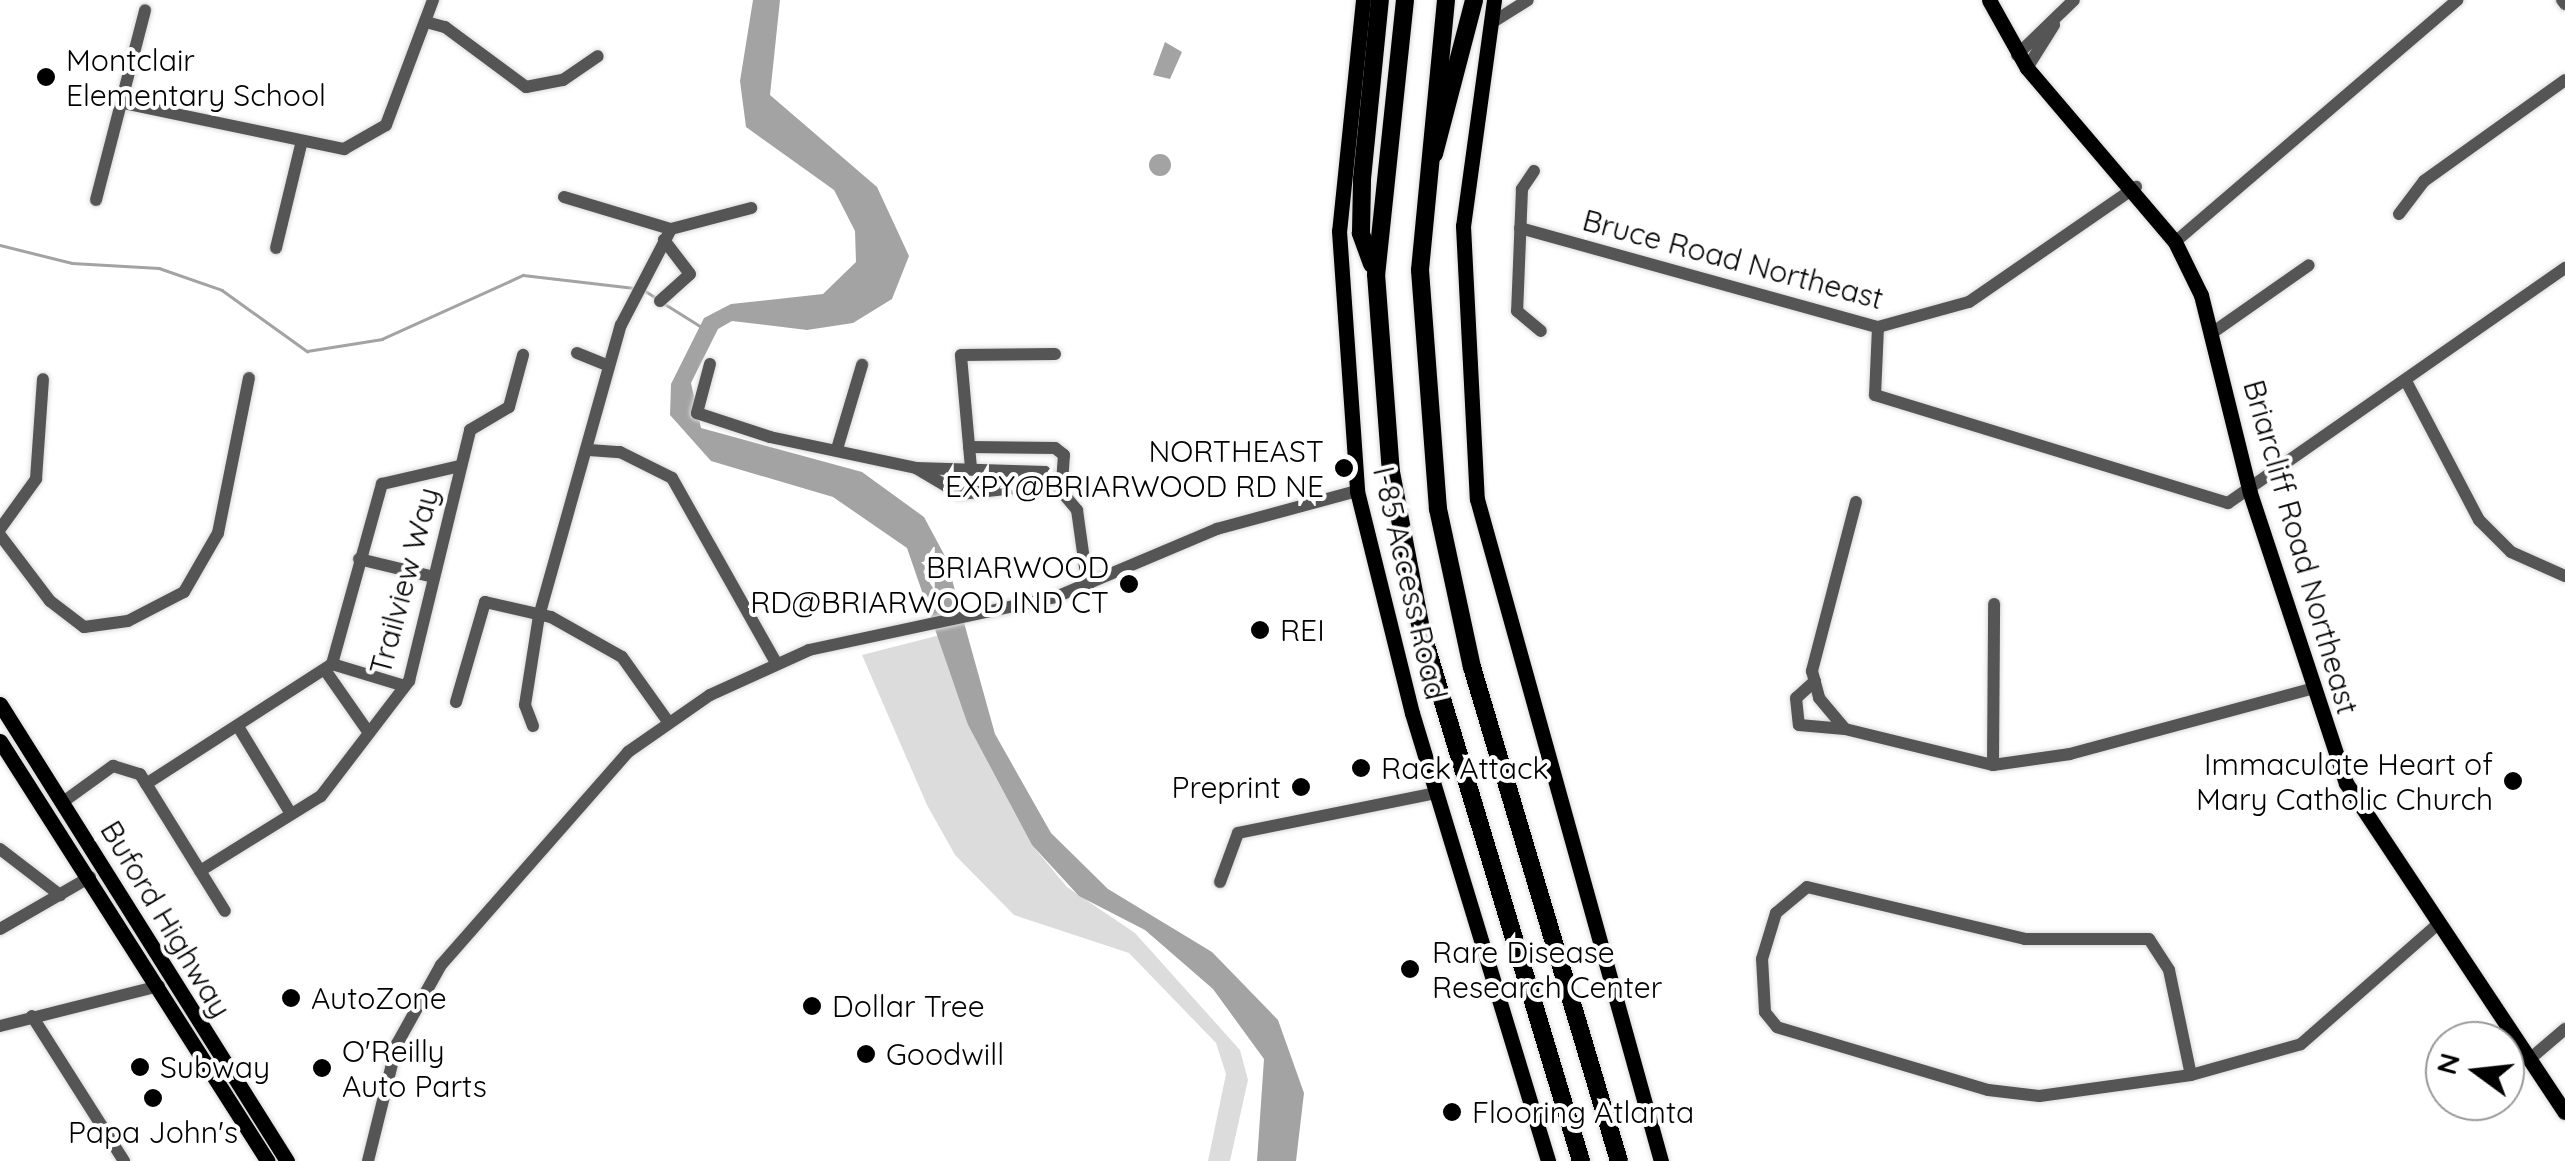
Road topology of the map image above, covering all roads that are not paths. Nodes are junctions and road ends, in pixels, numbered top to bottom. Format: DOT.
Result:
graph roads {
  1 [pos="434,0"];
  2 [pos="1362,0"];
  3 [pos="1380,0"];
  4 [pos="1404,0"];
  5 [pos="1446,0"];
  6 [pos="1474,0"];
  7 [pos="1494,0"];
  8 [pos="2074,0"];
  9 [pos="2458,0"];
  10 [pos="1518,1"];
  11 [pos="1990,1"];
  12 [pos="145,10"];
  13 [pos="426,22"];
  14 [pos="1489,29"];
  15 [pos="598,56"];
  16 [pos="2022,61"];
  17 [pos="2565,80"];
  18 [pos="122,102"];
  19 [pos="301,146"];
  20 [pos="1534,170"];
  21 [pos="1424,178"];
  22 [pos="2136,188"];
  23 [pos="564,197"];
  24 [pos="96,200"];
  25 [pos="751,208"];
  26 [pos="2399,214"];
  27 [pos="1520,228"];
  28 [pos="668,234"];
  29 [pos="2175,242"];
  30 [pos="276,248"];
  31 [pos="2309,265"];
  32 [pos="2565,268"];
  33 [pos="1376,274"];
  34 [pos="660,302"];
  35 [pos="1878,327"];
  36 [pos="1541,331"];
  37 [pos="2212,333"];
  38 [pos="578,353"];
  39 [pos="1055,354"];
  40 [pos="522,355"];
  41 [pos="710,364"];
  42 [pos="607,365"];
  43 [pos="862,365"];
  44 [pos="248,378"];
  45 [pos="43,379"];
  46 [pos="2406,381"];
  47 [pos="969,447"];
  48 [pos="837,449"];
  49 [pos="589,450"];
  50 [pos="460,466"];
  51 [pos="916,468"];
  52 [pos="972,468"];
  53 [pos="1062,483"];
  54 [pos="1357,491"];
  55 [pos="2250,493"];
  56 [pos="1856,502"];
  57 [pos="0,532"];
  58 [pos="359,560"];
  59 [pos="2565,576"];
  60 [pos="434,578"];
  61 [pos="1088,588"];
  62 [pos="1994,604"];
  63 [pos="540,616"];
  64 [pos="775,661"];
  65 [pos="329,667"];
  66 [pos="1814,681"];
  67 [pos="404,686"];
  68 [pos="2311,689"];
  69 [pos="456,702"];
  70 [pos="0,704"];
  71 [pos="669,723"];
  72 [pos="533,726"];
  73 [pos="238,728"];
  74 [pos="1845,729"];
  75 [pos="369,733"];
  76 [pos="0,741"];
  77 [pos="1993,765"];
  78 [pos="146,784"];
  79 [pos="1437,793"];
  80 [pos="63,802"];
  81 [pos="291,814"];
  82 [pos="0,849"];
  83 [pos="200,871"];
  84 [pos="90,878"];
  85 [pos="1220,882"];
  86 [pos="60,894"];
  87 [pos="225,911"];
  88 [pos="2439,923"];
  89 [pos="0,929"];
  90 [pos="158,986"];
  91 [pos="32,1016"];
  92 [pos="0,1026"];
  93 [pos="2565,1028"];
  94 [pos="2531,1058"];
  95 [pos="2191,1075"];
  96 [pos="2565,1112"];
  97 [pos="124,1161"];
  98 [pos="268,1161"];
  99 [pos="287,1161"];
  100 [pos="368,1161"];
  101 [pos="1548,1161"];
  102 [pos="1581,1161"];
  103 [pos="1619,1161"];
  104 [pos="1661,1161"];
  1 -- 13 [label="street"];
  2 -- 54 [label="main road, I-85 Access Road"];
  3 -- 33 [label="highway"];
  4 -- 33 [label="highway"];
  5 -- 21 [label="highway"];
  6 -- 21 [label="highway"];
  7 -- 14 [label="main road"];
  8 -- 16 [label="street"];
  9 -- 29 [label="street"];
  10 -- 14 [label="street"];
  11 -- 16 [label="main road, Briarcliff Road Northeast"];
  12 -- 18 [label="street"];
  13 -- 15 [label="street"];
  13 -- 19 [label="street"];
  14 -- 104 [label="main road"];
  16 -- 22 [label="main road, Briarcliff Road Northeast"];
  17 -- 26 [label="street"];
  18 -- 19 [label="street"];
  18 -- 24 [label="street"];
  19 -- 30 [label="street"];
  20 -- 27 [label="street"];
  21 -- 103 [label="highway"];
  22 -- 29 [label="main road, Briarcliff Road Northeast"];
  22 -- 35 [label="street, Bruce Road Northeast"];
  23 -- 28 [label="street"];
  25 -- 28 [label="street"];
  27 -- 35 [label="street, Bruce Road Northeast"];
  27 -- 36 [label="street"];
  28 -- 34 [label="street"];
  28 -- 42 [label="street"];
  29 -- 37 [label="main road, Briarcliff Road Northeast"];
  31 -- 37 [label="street"];
  32 -- 46 [label="street"];
  33 -- 102 [label="highway"];
  35 -- 55 [label="street"];
  37 -- 55 [label="main road, Briarcliff Road Northeast"];
  38 -- 42 [label="street"];
  39 -- 47 [label="street"];
  40 -- 50 [label="street, Trailview Way"];
  41 -- 48 [label="street"];
  42 -- 49 [label="street"];
  43 -- 48 [label="street"];
  44 -- 57 [label="street"];
  45 -- 57 [label="street"];
  46 -- 55 [label="street"];
  46 -- 59 [label="street"];
  47 -- 52 [label="street"];
  47 -- 53 [label="street"];
  48 -- 51 [label="street"];
  49 -- 63 [label="street"];
  49 -- 64 [label="street"];
  50 -- 58 [label="street"];
  50 -- 60 [label="street, Trailview Way"];
  51 -- 52 [label="street"];
  51 -- 53 [label="street"];
  52 -- 53 [label="street"];
  53 -- 61 [label="street"];
  54 -- 61 [label="street"];
  54 -- 79 [label="main road, I-85 Access Road"];
  55 -- 68 [label="main road, Briarcliff Road Northeast"];
  56 -- 66 [label="street"];
  58 -- 60 [label="street"];
  58 -- 65 [label="street"];
  60 -- 67 [label="street, Trailview Way"];
  61 -- 64 [label="street"];
  62 -- 77 [label="street"];
  63 -- 69 [label="street"];
  63 -- 71 [label="street"];
  63 -- 72 [label="street"];
  64 -- 71 [label="street"];
  65 -- 67 [label="street"];
  65 -- 73 [label="street"];
  65 -- 75 [label="street"];
  66 -- 74 [label="street"];
  66 -- 74 [label="street"];
  67 -- 75 [label="street, Trailview Way"];
  68 -- 77 [label="street"];
  68 -- 88 [label="main road, Briarcliff Road Northeast"];
  70 -- 80 [label="main road, Buford Highway"];
  71 -- 100 [label="street"];
  73 -- 78 [label="street"];
  73 -- 81 [label="street"];
  74 -- 77 [label="street"];
  75 -- 81 [label="street, Trailview Way"];
  76 -- 84 [label="main road, Buford Highway"];
  78 -- 80 [label="street"];
  78 -- 83 [label="street"];
  79 -- 85 [label="street"];
  79 -- 101 [label="main road, I-85 Access Road"];
  80 -- 99 [label="main road, Buford Highway"];
  81 -- 83 [label="street, Trailview Way"];
  82 -- 86 [label="street"];
  83 -- 87 [label="street"];
  84 -- 86 [label="street"];
  84 -- 90 [label="main road, Buford Highway"];
  86 -- 89 [label="street"];
  88 -- 94 [label="main road, Briarcliff Road Northeast"];
  88 -- 95 [label="street"];
  90 -- 91 [label="street"];
  90 -- 98 [label="main road, Buford Highway"];
  91 -- 92 [label="street"];
  91 -- 97 [label="street"];
  93 -- 94 [label="street"];
  94 -- 96 [label="main road, Briarcliff Road Northeast"];
  95 -- 95 [label="street"];
}
